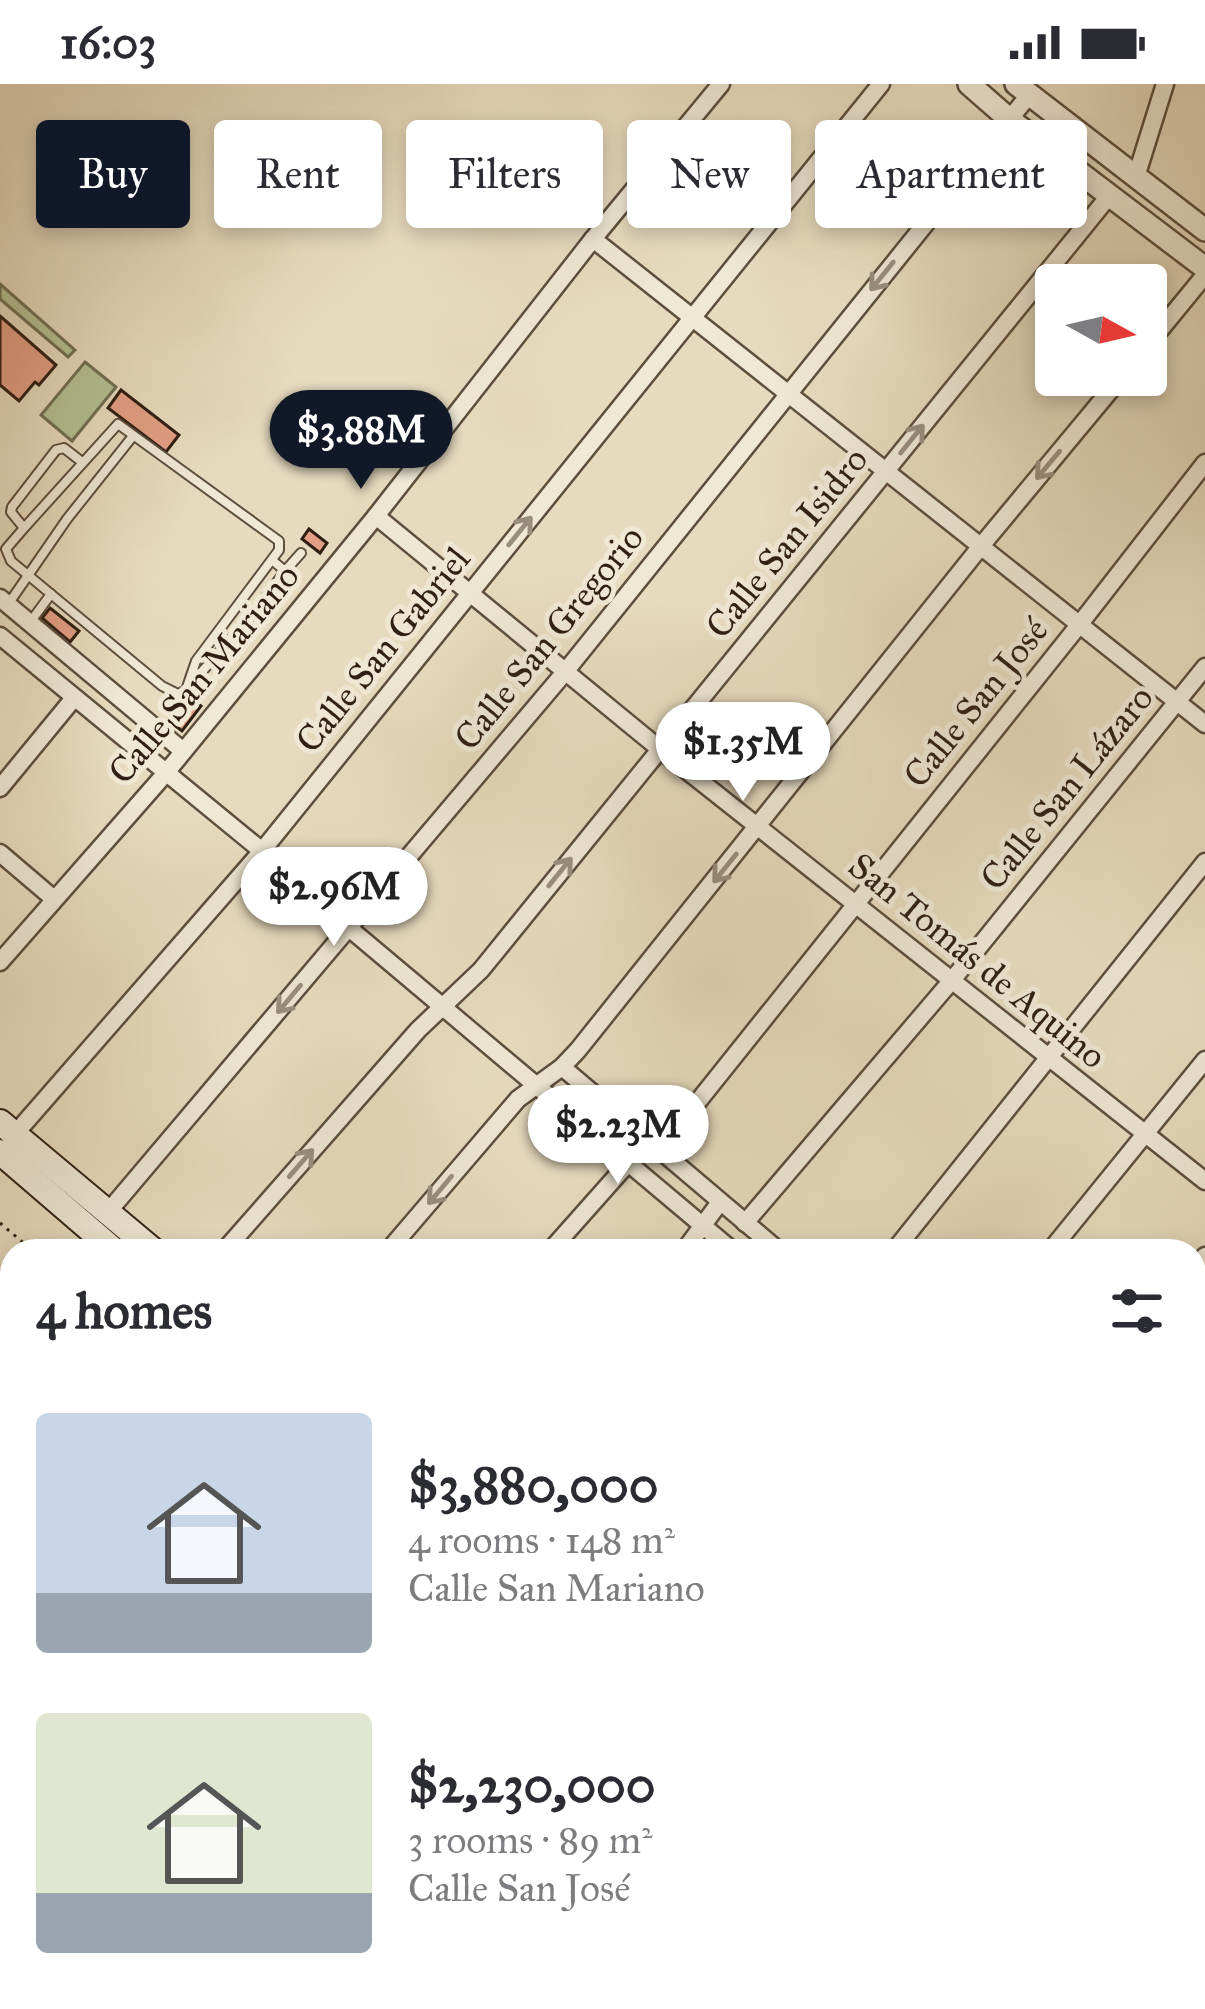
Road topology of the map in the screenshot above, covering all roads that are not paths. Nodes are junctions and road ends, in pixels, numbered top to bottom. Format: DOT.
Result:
graph roads {
  1 [pos="721,84"];
  2 [pos="881,84"];
  3 [pos="969,84"];
  4 [pos="1165,84"];
  5 [pos="1022,90"];
  6 [pos="1009,119"];
  7 [pos="1136,177"];
  8 [pos="1109,196"];
  9 [pos="1205,230"];
  10 [pos="593,239"];
  11 [pos="1205,272"];
  12 [pos="692,315"];
  13 [pos="1167,320"];
  14 [pos="788,392"];
  15 [pos="1106,396"];
  16 [pos="133,436"];
  17 [pos="82,462"];
  18 [pos="1205,463"];
  19 [pos="887,470"];
  20 [pos="376,516"];
  21 [pos="24,528"];
  22 [pos="981,546"];
  23 [pos="301,553"];
  24 [pos="272,560"];
  25 [pos="286,571"];
  26 [pos="28,575"];
  27 [pos="51,594"];
  28 [pos="469,594"];
  29 [pos="240,600"];
  30 [pos="4,601"];
  31 [pos="255,612"];
  32 [pos="30,622"];
  33 [pos="1079,626"];
  34 [pos="217,634"];
  35 [pos="0,636"];
  36 [pos="229,642"];
  37 [pos="196,661"];
  38 [pos="1205,667"];
  39 [pos="206,669"];
  40 [pos="565,672"];
  41 [pos="190,685"];
  42 [pos="74,698"];
  43 [pos="1177,701"];
  44 [pos="1205,724"];
  45 [pos="661,750"];
  46 [pos="183,751"];
  47 [pos="165,774"];
  48 [pos="0,788"];
  49 [pos="759,826"];
  50 [pos="262,850"];
  51 [pos="0,853"];
  52 [pos="1205,862"];
  53 [pos="54,899"];
  54 [pos="854,903"];
  55 [pos="349,928"];
  56 [pos="0,962"];
  57 [pos="953,980"];
  58 [pos="442,1006"];
  59 [pos="1048,1057"];
  60 [pos="1205,1060"];
  61 [pos="562,1066"];
  62 [pos="536,1084"];
  63 [pos="5,1136"];
  64 [pos="1144,1136"];
  65 [pos="660,1149"];
  66 [pos="629,1162"];
  67 [pos="1205,1181"];
  68 [pos="720,1202"];
  69 [pos="108,1212"];
  70 [pos="745,1223"];
  71 [pos="702,1225"];
  72 [pos="104,1239"];
  73 [pos="140,1239"];
  74 [pos="235,1239"];
  75 [pos="398,1239"];
  76 [pos="561,1239"];
  77 [pos="692,1239"];
  78 [pos="719,1239"];
  79 [pos="764,1239"];
  80 [pos="904,1239"];
  81 [pos="1060,1239"];
  1 -- 10 [label="street, Calle San Mariano"];
  2 -- 12 [label="street, Calle San Gabriel"];
  3 -- 6 [label="street"];
  4 -- 7 [label="street"];
  5 -- 6 [label="street, Calle San Gregorio"];
  5 -- 7 [label="street"];
  6 -- 8 [label="street"];
  6 -- 14 [label="street, Calle San Gregorio, one-way"];
  7 -- 9 [label="street"];
  8 -- 11 [label="street"];
  19 -- 8 [label="street, Calle San Isidro, one-way"];
  10 -- 12 [label="street"];
  10 -- 20 [label="street, Calle San Mariano"];
  11 -- 13 [label="street"];
  12 -- 14 [label="street"];
  28 -- 12 [label="street, Calle San Gabriel, one-way"];
  14 -- 19 [label="street"];
  14 -- 40 [label="street, Calle San Gregorio"];
  15 -- 22 [label="street, one-way"];
  16 -- 17 [label="lane"];
  16 -- 24 [label="lane"];
  16 -- 26 [label="lane"];
  17 -- 21 [label="lane"];
  17 -- 21 [label="lane"];
  18 -- 33 [label="street, Calle San José"];
  19 -- 22 [label="street"];
  19 -- 45 [label="street, Calle San Isidro"];
  20 -- 28 [label="street, San Tomás de Aquino"];
  20 -- 46 [label="street, Calle San Mariano"];
  21 -- 26 [label="lane"];
  22 -- 33 [label="street"];
  22 -- 49 [label="street"];
  23 -- 25 [label="lane"];
  24 -- 25 [label="lane"];
  24 -- 29 [label="lane"];
  25 -- 31 [label="lane"];
  26 -- 27 [label="lane"];
  26 -- 30 [label="lane"];
  27 -- 32 [label="lane"];
  27 -- 41 [label="lane"];
  28 -- 40 [label="street, San Tomás de Aquino"];
  28 -- 50 [label="street, Calle San Gabriel"];
  29 -- 31 [label="lane"];
  29 -- 34 [label="lane"];
  30 -- 32 [label="street"];
  31 -- 36 [label="lane"];
  32 -- 46 [label="street"];
  33 -- 43 [label="street"];
  33 -- 54 [label="street, Calle San José"];
  34 -- 36 [label="lane"];
  34 -- 37 [label="lane"];
  35 -- 42 [label="street"];
  36 -- 39 [label="lane"];
  37 -- 39 [label="lane"];
  37 -- 41 [label="lane"];
  38 -- 43 [label="street, Calle San Lázaro"];
  39 -- 41 [label="lane"];
  40 -- 45 [label="street, San Tomás de Aquino"];
  40 -- 55 [label="street, Calle San Gregorio"];
  42 -- 47 [label="street"];
  42 -- 48 [label="street"];
  43 -- 44 [label="street"];
  43 -- 57 [label="street, Calle San Lázaro"];
  45 -- 49 [label="street, San Tomás de Aquino"];
  58 -- 45 [label="street, Calle San Isidro, one-way"];
  46 -- 47 [label="street, Calle San Mariano"];
  47 -- 50 [label="street"];
  47 -- 53 [label="street, Calle San Mariano"];
  49 -- 54 [label="street, San Tomás de Aquino"];
  49 -- 61 [label="street, one-way"];
  50 -- 55 [label="street"];
  50 -- 63 [label="street, Calle San Gabriel"];
  51 -- 53 [label="street"];
  52 -- 59 [label="street"];
  53 -- 56 [label="street, Calle San Mariano"];
  54 -- 57 [label="street, San Tomás de Aquino"];
  54 -- 65 [label="street, Calle San José"];
  55 -- 58 [label="street"];
  55 -- 69 [label="street, Calle San Gregorio, one-way"];
  57 -- 59 [label="street, San Tomás de Aquino"];
  57 -- 70 [label="street, Calle San Lázaro"];
  58 -- 62 [label="street"];
  74 -- 58 [label="street, Calle San Isidro, one-way"];
  59 -- 64 [label="street, San Tomás de Aquino"];
  59 -- 80 [label="street"];
  60 -- 64 [label="street"];
  61 -- 62 [label="street"];
  61 -- 65 [label="street"];
  62 -- 66 [label="street"];
  62 -- 75 [label="street, one-way"];
  63 -- 69 [label="main road"];
  63 -- 72 [label="main road"];
  64 -- 67 [label="street, San Tomás de Aquino"];
  64 -- 81 [label="street"];
  65 -- 68 [label="street"];
  66 -- 71 [label="street"];
  66 -- 76 [label="street"];
  68 -- 70 [label="street"];
  68 -- 71 [label="street"];
  69 -- 73 [label="main road"];
  70 -- 79 [label="street"];
  71 -- 77 [label="street"];
  71 -- 78 [label="street"];
}
